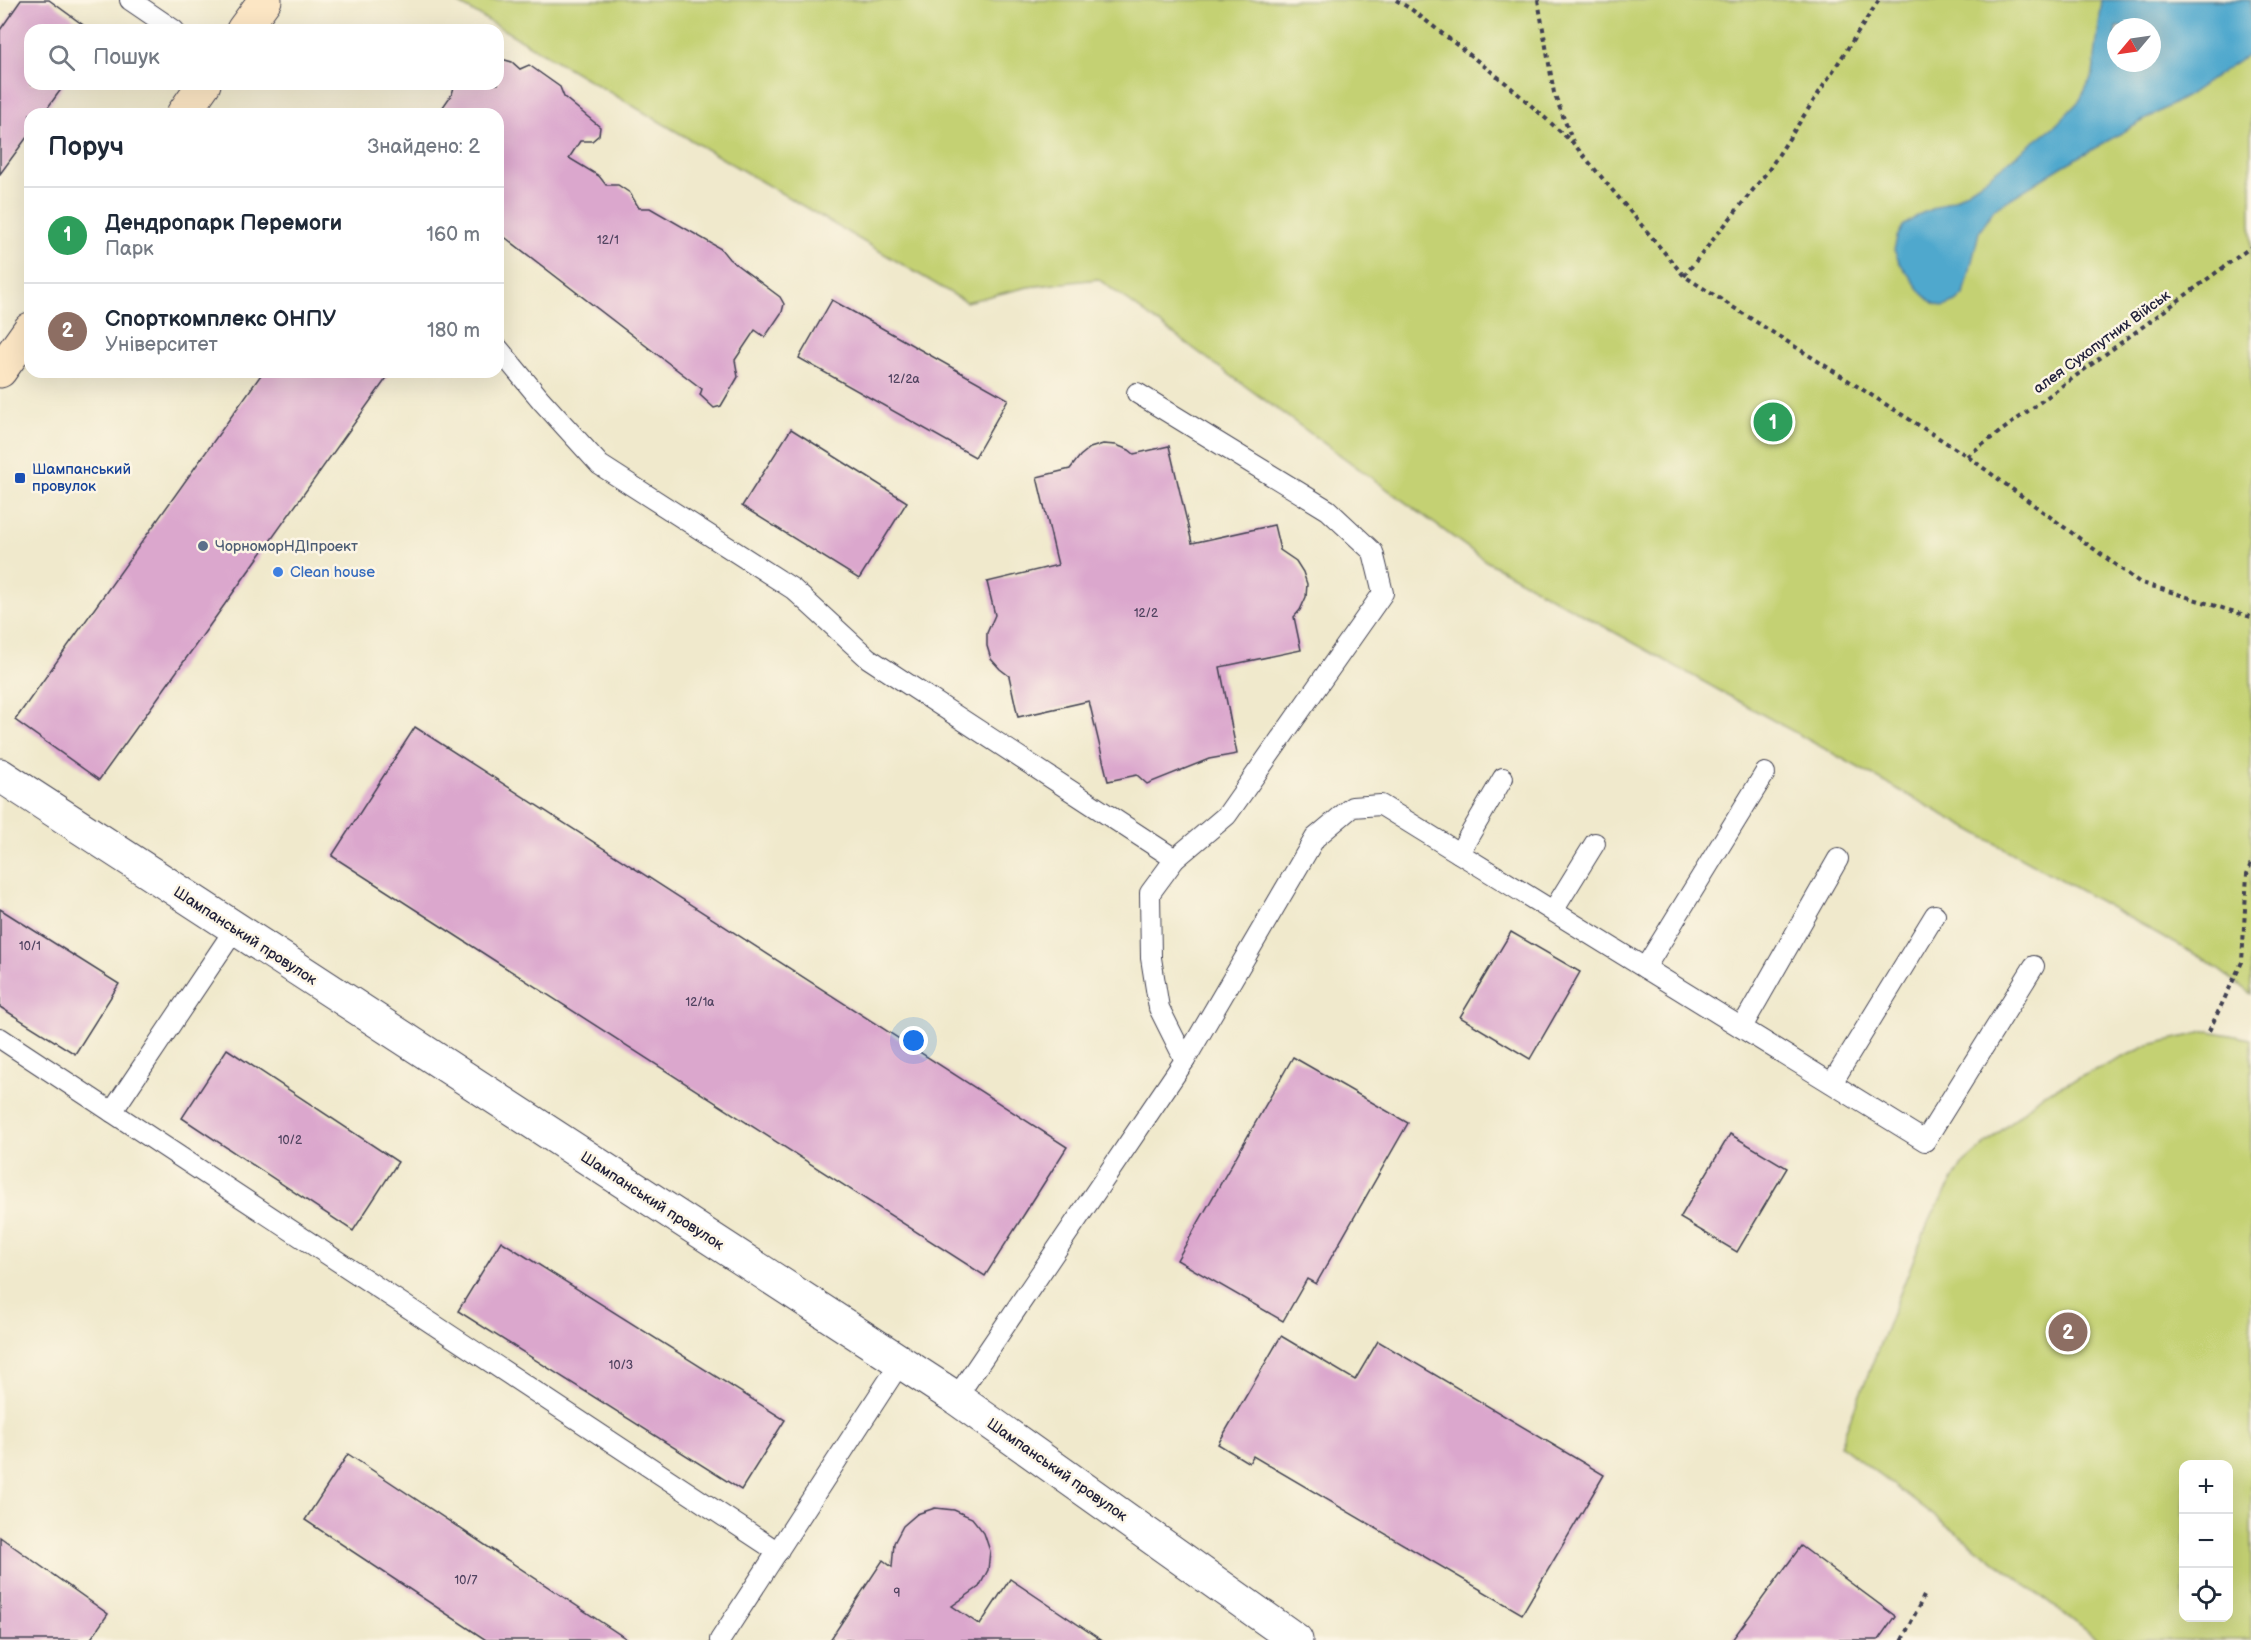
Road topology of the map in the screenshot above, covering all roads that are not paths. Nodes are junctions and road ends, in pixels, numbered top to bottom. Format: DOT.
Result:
graph roads {
  1 [pos="130,0"];
  2 [pos="265,0"];
  3 [pos="165,24"];
  4 [pos="247,24"];
  5 [pos="24,337"];
  6 [pos="504,355"];
  7 [pos="0,371"];
  8 [pos="1137,393"];
  9 [pos="1765,773"];
  10 [pos="0,775"];
  11 [pos="1503,778"];
  12 [pos="1595,843"];
  13 [pos="1459,853"];
  14 [pos="1175,859"];
  15 [pos="1838,859"];
  16 [pos="1553,911"];
  17 [pos="1935,915"];
  18 [pos="235,929"];
  19 [pos="2034,966"];
  20 [pos="1645,968"];
  21 [pos="1742,1027"];
  22 [pos="0,1038"];
  23 [pos="1185,1060"];
  24 [pos="1832,1083"];
  25 [pos="112,1112"];
  26 [pos="900,1363"];
  27 [pos="956,1398"];
  28 [pos="777,1552"];
  29 [pos="720,1640"];
  30 [pos="1296,1640"];
  1 -- 3 [label="lane"];
  2 -- 4 [label="main road"];
  5 -- 7 [label="main road"];
  6 -- 14 [label="lane"];
  8 -- 14 [label="lane"];
  9 -- 20 [label="lane"];
  10 -- 18 [label="street, Шампанський провулок"];
  11 -- 13 [label="lane"];
  12 -- 16 [label="lane"];
  13 -- 16 [label="lane"];
  13 -- 23 [label="lane"];
  14 -- 23 [label="lane"];
  15 -- 21 [label="lane"];
  16 -- 20 [label="lane"];
  17 -- 24 [label="lane"];
  18 -- 25 [label="lane"];
  18 -- 26 [label="street, Шампанський провулок"];
  19 -- 24 [label="lane"];
  20 -- 21 [label="lane"];
  21 -- 24 [label="lane"];
  22 -- 25 [label="lane"];
  23 -- 27 [label="lane"];
  25 -- 28 [label="lane"];
  26 -- 27 [label="street, Шампанський провулок"];
  26 -- 28 [label="lane"];
  27 -- 30 [label="street, Шампанський провулок"];
  28 -- 29 [label="lane"];
}
